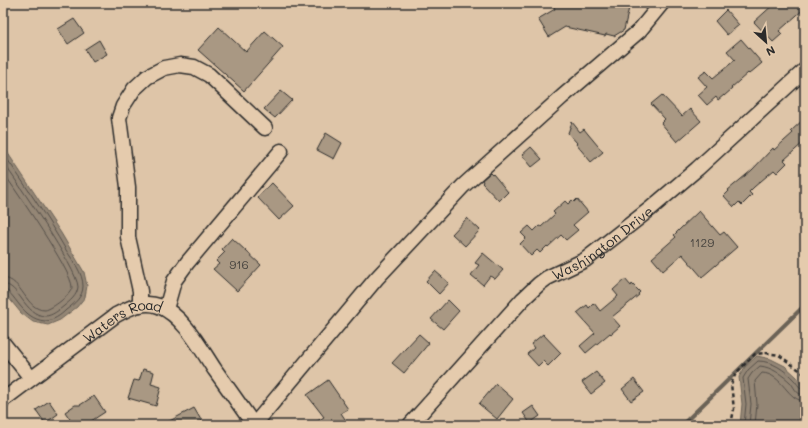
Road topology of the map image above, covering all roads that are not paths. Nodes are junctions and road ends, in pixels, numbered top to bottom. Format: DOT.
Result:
graph roads {
  1 [pos="662,3"];
  2 [pos="805,70"];
  3 [pos="265,128"];
  4 [pos="281,151"];
  5 [pos="140,305"];
  6 [pos="166,309"];
  7 [pos="3,343"];
  8 [pos="31,378"];
  9 [pos="3,400"];
  10 [pos="254,425"];
  11 [pos="410,425"];
  1 -- 10 [label="street"];
  2 -- 11 [label="street, Washington Drive"];
  3 -- 5 [label="street"];
  4 -- 6 [label="street"];
  5 -- 6 [label="street, Waters Road"];
  5 -- 8 [label="street, Waters Road"];
  6 -- 10 [label="street, Waters Road"];
  7 -- 8 [label="street"];
  8 -- 9 [label="street, Waters Road"];
}
